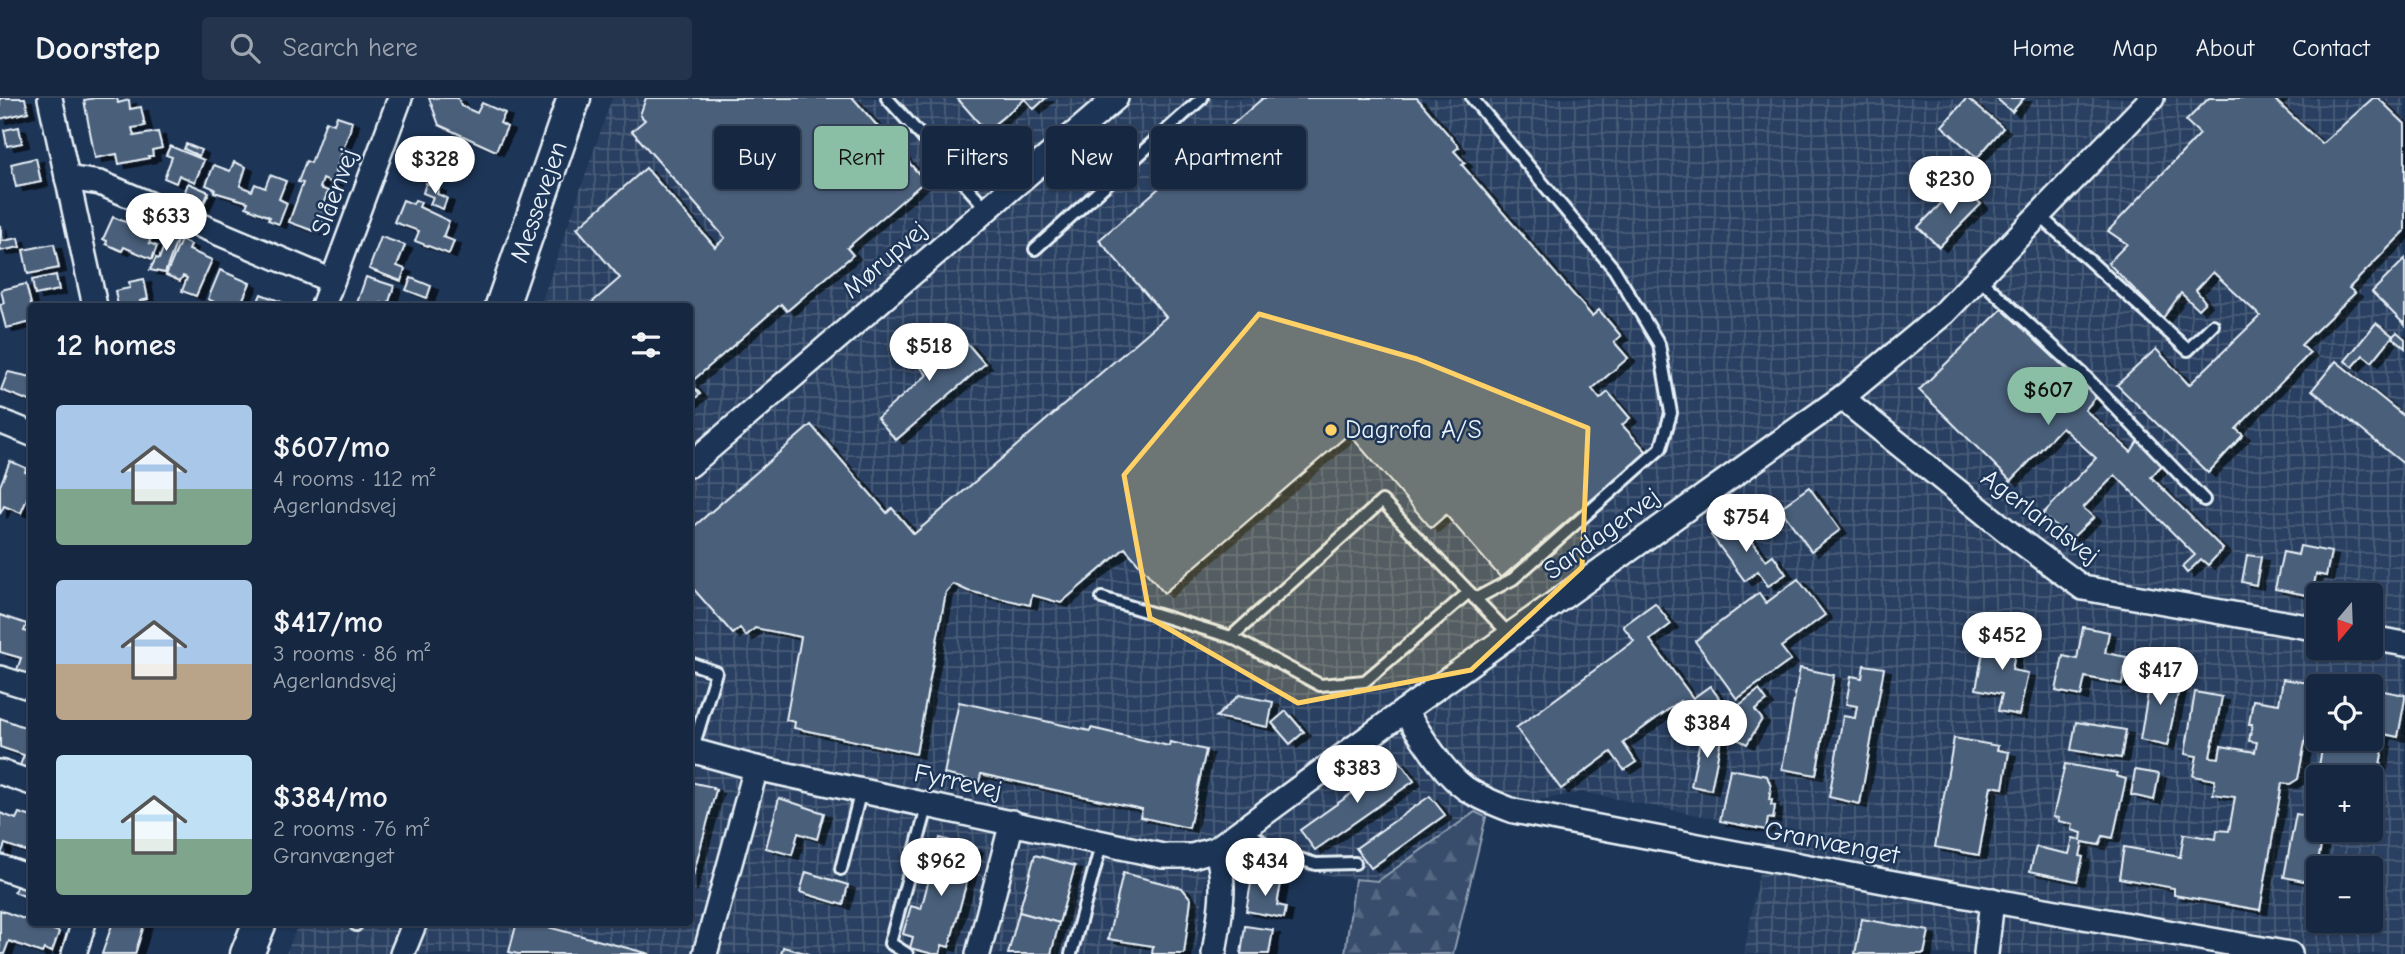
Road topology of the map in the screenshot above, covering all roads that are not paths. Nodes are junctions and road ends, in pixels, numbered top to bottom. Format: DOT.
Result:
graph roads {
  1 [pos="50,98"];
  2 [pos="400,98"];
  3 [pos="574,98"];
  4 [pos="887,98"];
  5 [pos="1116,98"];
  6 [pos="1202,98"];
  7 [pos="1472,98"];
  8 [pos="2152,98"];
  9 [pos="68,178"];
  10 [pos="987,209"];
  11 [pos="2039,215"];
  12 [pos="1035,248"];
  13 [pos="1979,278"];
  14 [pos="332,281"];
  15 [pos="94,303"];
  16 [pos="324,303"];
  17 [pos="503,303"];
  18 [pos="2213,325"];
  19 [pos="1844,396"];
  20 [pos="0,421"];
  21 [pos="28,432"];
  22 [pos="693,462"];
  23 [pos="2204,500"];
  24 [pos="1472,595"];
  25 [pos="1102,598"];
  26 [pos="2306,627"];
  27 [pos="1510,635"];
  28 [pos="1231,637"];
  29 [pos="2384,640"];
  30 [pos="2405,643"];
  31 [pos="693,664"];
  32 [pos="0,678"];
  33 [pos="28,687"];
  34 [pos="1404,710"];
  35 [pos="693,745"];
  36 [pos="693,752"];
  37 [pos="756,768"];
  38 [pos="0,772"];
  39 [pos="28,782"];
  40 [pos="861,790"];
  41 [pos="928,804"];
  42 [pos="1012,822"];
  43 [pos="1245,828"];
  44 [pos="1102,842"];
  45 [pos="1216,849"];
  46 [pos="1355,863"];
  47 [pos="0,867"];
  48 [pos="841,869"];
  49 [pos="28,877"];
  50 [pos="1993,900"];
  51 [pos="83,926"];
  52 [pos="258,926"];
  53 [pos="413,926"];
  54 [pos="74,954"];
  55 [pos="247,954"];
  56 [pos="402,954"];
  57 [pos="705,954"];
  58 [pos="907,954"];
  59 [pos="978,954"];
  60 [pos="1071,954"];
  61 [pos="1214,954"];
  62 [pos="1986,954"];
  63 [pos="2290,954"];
  1 -- 9 [label="street"];
  2 -- 14 [label="street, Slåenvej"];
  3 -- 17 [label="main road, Messevejen"];
  4 -- 10 [label="lane"];
  5 -- 10 [label="street, Mørupvej"];
  6 -- 12 [label="lane"];
  7 -- 24 [label="lane"];
  8 -- 11 [label="street, Sandagervej"];
  9 -- 14 [label="street"];
  9 -- 15 [label="street"];
  10 -- 22 [label="street, Mørupvej"];
  11 -- 13 [label="street, Sandagervej"];
  11 -- 18 [label="lane"];
  13 -- 19 [label="street, Sandagervej"];
  13 -- 23 [label="lane"];
  14 -- 16 [label="street, Slåenvej"];
  19 -- 26 [label="street, Agerlandsvej"];
  19 -- 27 [label="street, Sandagervej"];
  20 -- 21 [label="street"];
  24 -- 27 [label="lane"];
  24 -- 28 [label="lane"];
  24 -- 28 [label="lane"];
  25 -- 28 [label="lane"];
  27 -- 34 [label="street, Sandagervej"];
  29 -- 30 [label="street"];
  31 -- 35 [label="lane"];
  32 -- 33 [label="street"];
  34 -- 43 [label="street, Sandagervej"];
  34 -- 50 [label="street, Granvænget"];
  36 -- 37 [label="street, Fyrrevej"];
  37 -- 40 [label="street, Fyrrevej"];
  37 -- 57 [label="street"];
  38 -- 39 [label="street"];
  40 -- 41 [label="street, Fyrrevej"];
  40 -- 48 [label="lane"];
  41 -- 42 [label="street, Fyrrevej"];
  41 -- 58 [label="lane"];
  42 -- 44 [label="street, Fyrrevej"];
  42 -- 59 [label="street"];
  43 -- 45 [label="street, Sandagervej"];
  43 -- 46 [label="lane"];
  44 -- 45 [label="street, Fyrrevej"];
  44 -- 60 [label="lane"];
  45 -- 61 [label="street"];
  47 -- 49 [label="street"];
  50 -- 62 [label="street"];
  50 -- 63 [label="street, Granvænget"];
  51 -- 54 [label="street"];
  52 -- 55 [label="main road"];
  53 -- 56 [label="street"];
}
